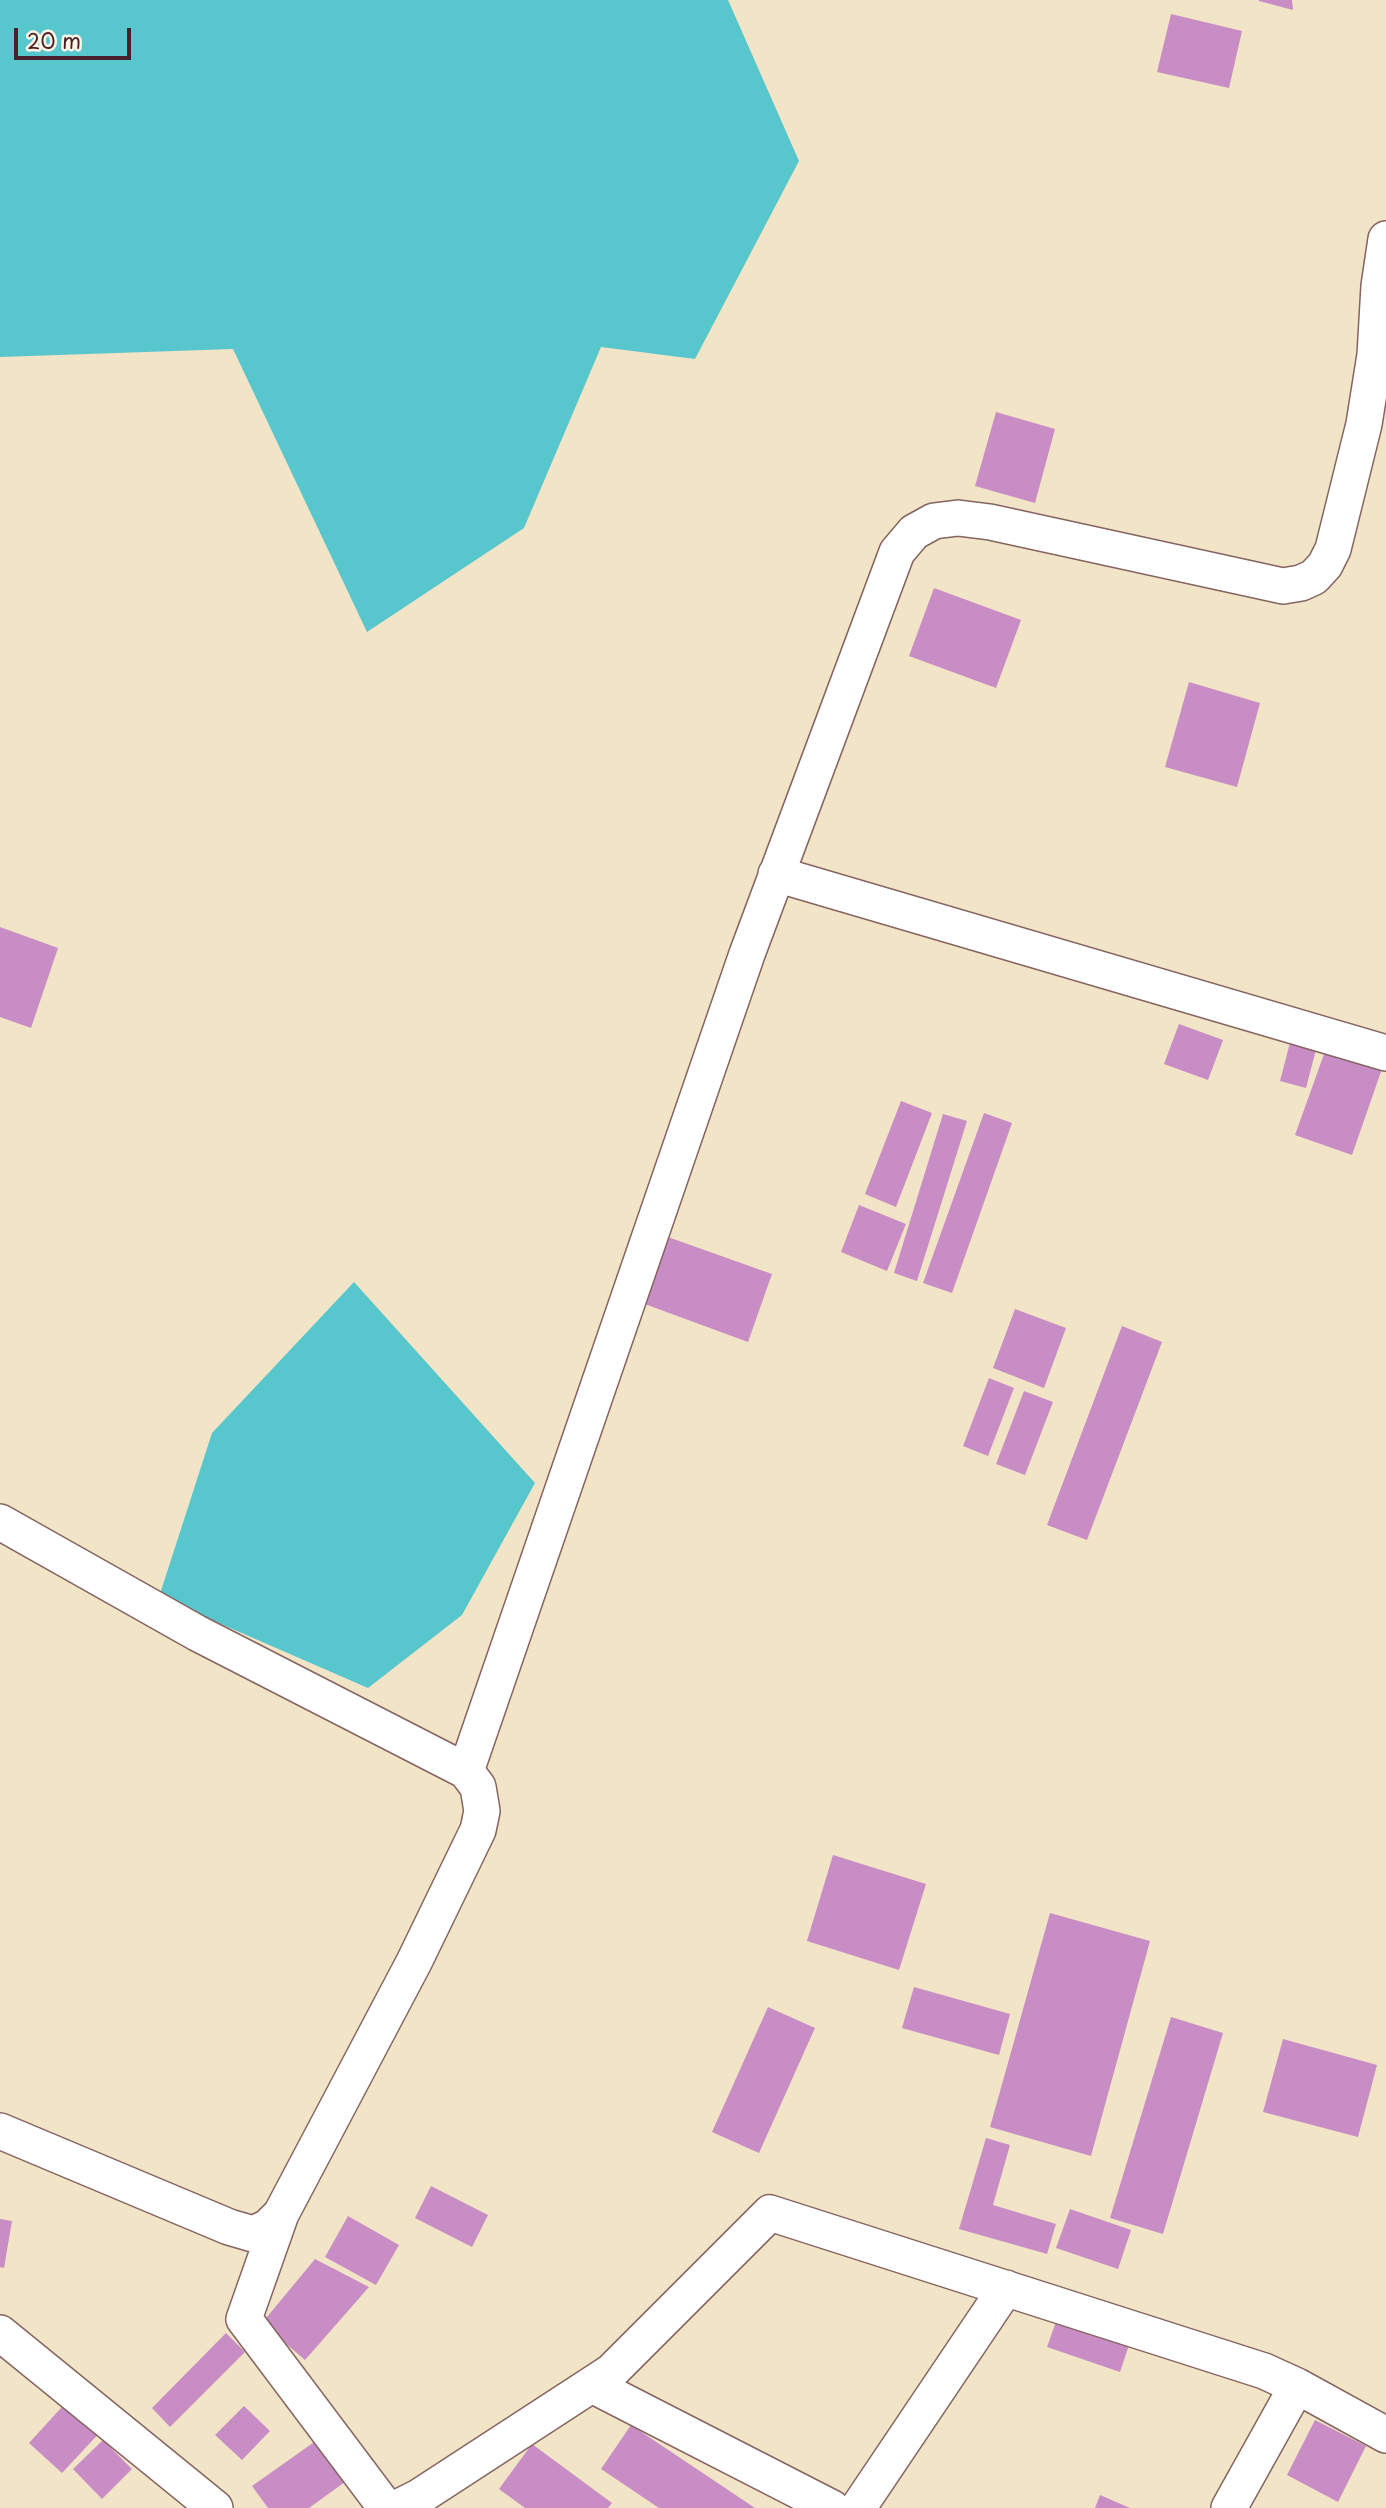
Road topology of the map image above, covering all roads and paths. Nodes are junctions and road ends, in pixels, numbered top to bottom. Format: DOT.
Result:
graph roads {
  1 [pos="1385,255"];
  2 [pos="776,874"];
  3 [pos="1386,1053"];
  4 [pos="0,1521"];
  5 [pos="466,1771"];
  6 [pos="0,2131"];
  7 [pos="281,2214"];
  8 [pos="1006,2288"];
  9 [pos="0,2333"];
  10 [pos="592,2385"];
  11 [pos="1297,2386"];
  12 [pos="1386,2435"];
  13 [pos="215,2508"];
  14 [pos="386,2508"];
  15 [pos="397,2508"];
  16 [pos="832,2508"];
  17 [pos="858,2508"];
  18 [pos="1229,2508"];
  1 -- 2 [label="street"];
  2 -- 3 [label="street"];
  2 -- 5 [label="street"];
  4 -- 5 [label="street"];
  5 -- 7 [label="street"];
  6 -- 7 [label="street"];
  7 -- 14 [label="street"];
  8 -- 10 [label="street"];
  8 -- 11 [label="street"];
  8 -- 17 [label="street"];
  9 -- 13 [label="street"];
  10 -- 15 [label="street"];
  10 -- 16 [label="street"];
  11 -- 12 [label="street"];
  11 -- 18 [label="street"];
}
